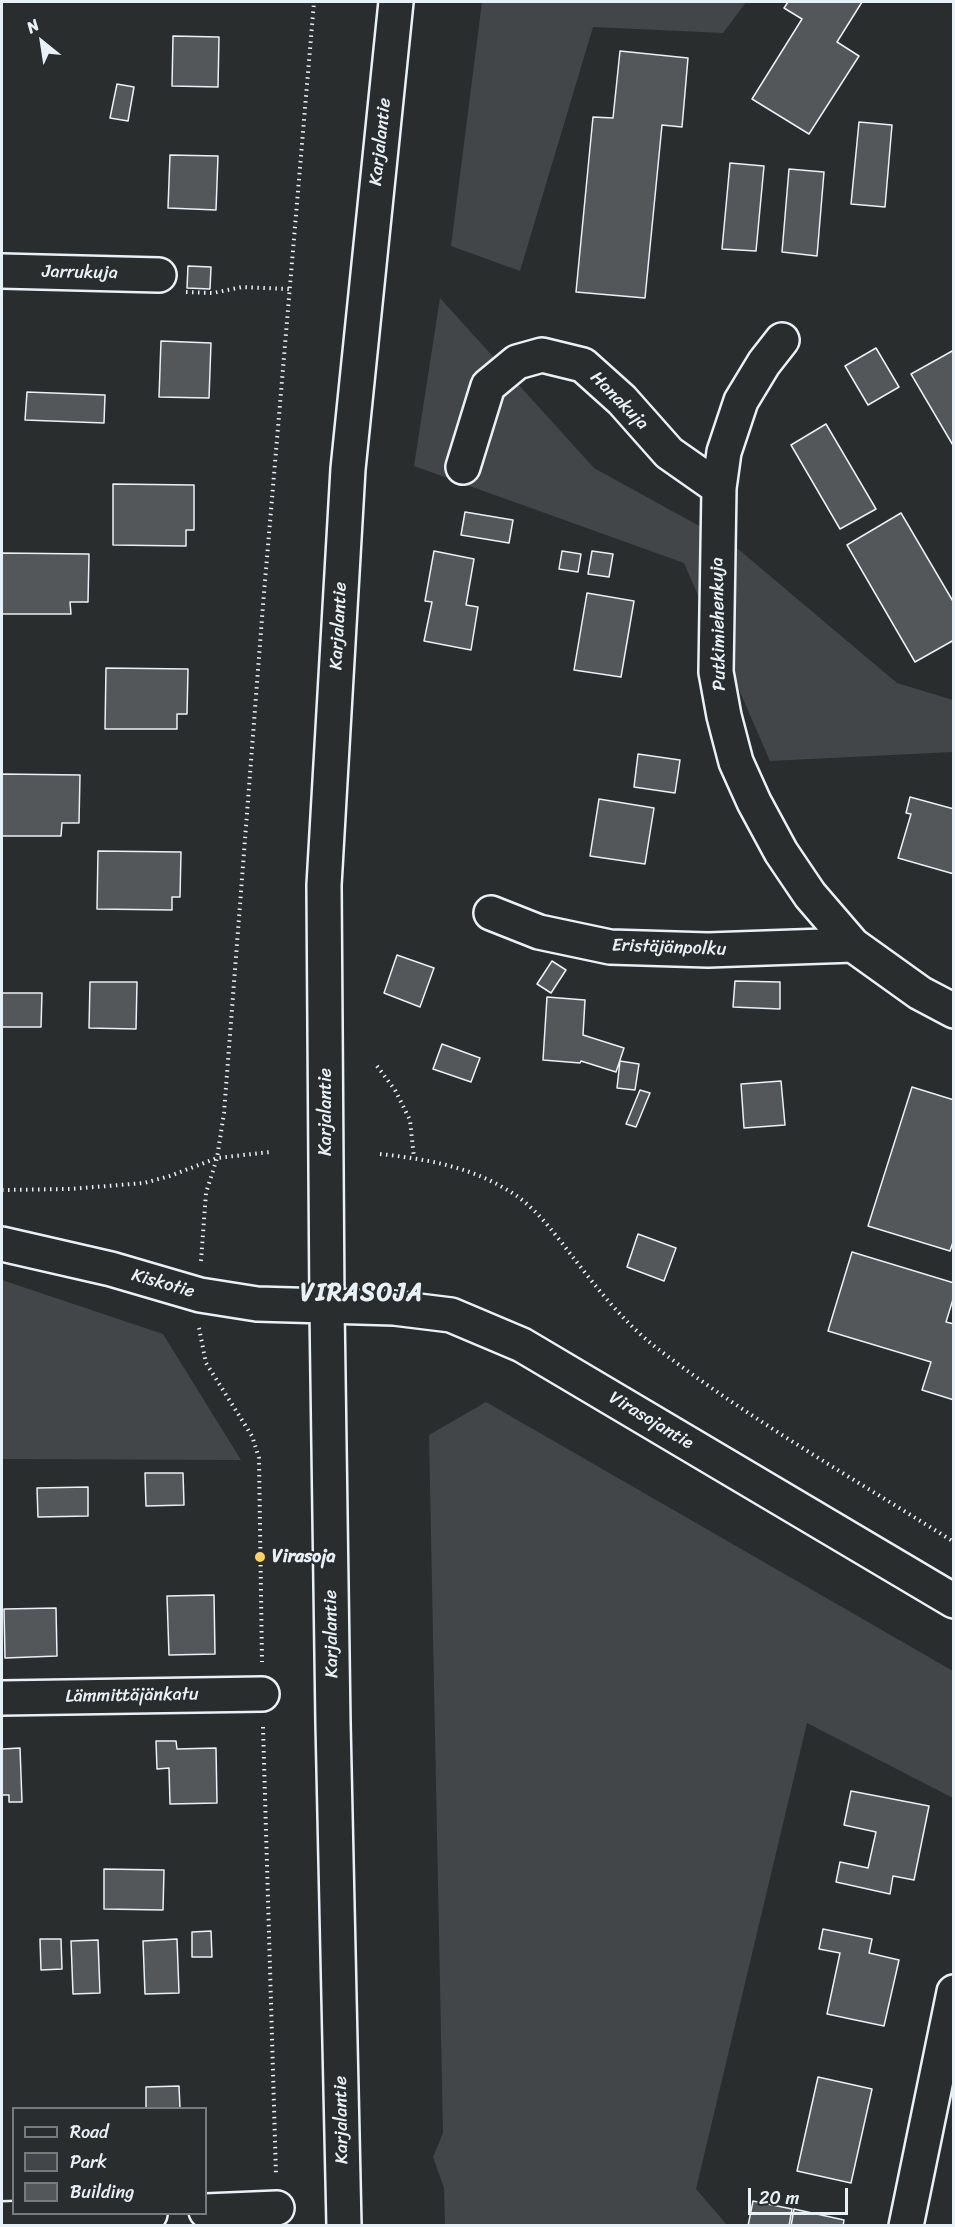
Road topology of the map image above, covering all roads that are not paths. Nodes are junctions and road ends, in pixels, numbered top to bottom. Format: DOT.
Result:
graph roads {
  1 [pos="396,2"];
  2 [pos="2,271"];
  3 [pos="159,274"];
  4 [pos="782,340"];
  5 [pos="463,467"];
  6 [pos="719,488"];
  7 [pos="491,913"];
  8 [pos="853,945"];
  9 [pos="954,1011"];
  10 [pos="2,1244"];
  11 [pos="327,1307"];
  12 [pos="954,1601"];
  13 [pos="262,1694"];
  14 [pos="2,1698"];
  15 [pos="954,1992"];
  16 [pos="944,2090"];
  17 [pos="277,2208"];
  18 [pos="207,2211"];
  19 [pos="120,2215"];
  20 [pos="2,2219"];
  21 [pos="344,2226"];
  22 [pos="906,2226"];
  1 -- 11 [label="street, Karjalantie"];
  2 -- 3 [label="street, Jarrukuja"];
  4 -- 6 [label="street, Putkimiehenkuja"];
  5 -- 6 [label="street, Hanakuja"];
  6 -- 8 [label="street, Putkimiehenkuja"];
  7 -- 8 [label="street, Eristäjänpolku"];
  8 -- 9 [label="street, Putkimiehenkuja"];
  10 -- 11 [label="street, Kiskotie"];
  11 -- 12 [label="street, Virasojantie"];
  11 -- 21 [label="street, Karjalantie"];
  13 -- 14 [label="street, Lämmittäjänkatu"];
  15 -- 16 [label="street"];
  16 -- 22 [label="street"];
  17 -- 18 [label="street"];
  19 -- 20 [label="street"];
}
